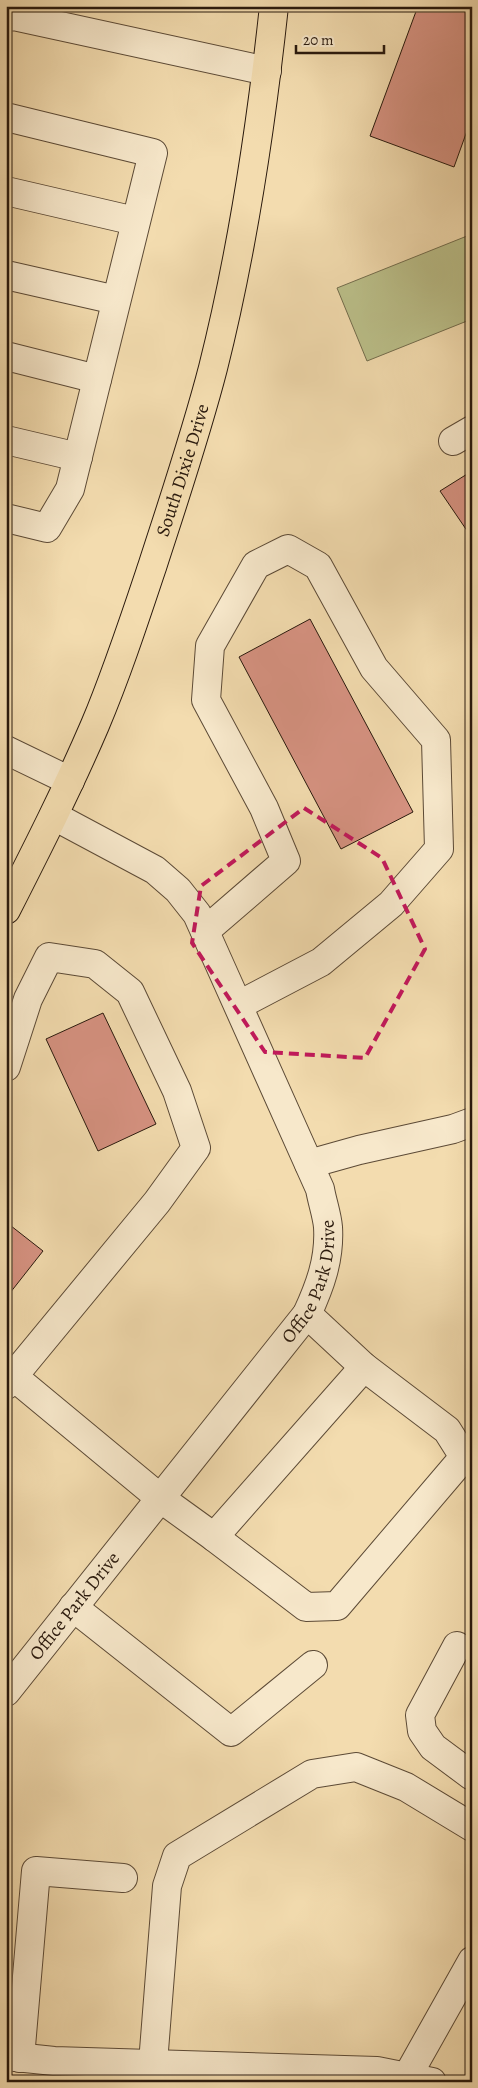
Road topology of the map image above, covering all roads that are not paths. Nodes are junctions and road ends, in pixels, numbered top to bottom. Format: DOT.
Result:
graph roads {
  1 [pos="274,6"];
  2 [pos="6,16"];
  3 [pos="267,71"];
  4 [pos="6,117"];
  5 [pos="6,191"];
  6 [pos="135,221"];
  7 [pos="6,275"];
  8 [pos="116,300"];
  9 [pos="6,356"];
  10 [pos="97,379"];
  11 [pos="6,440"];
  12 [pos="78,457"];
  13 [pos="6,518"];
  14 [pos="6,750"];
  15 [pos="70,781"];
  16 [pos="54,816"];
  17 [pos="6,910"];
  18 [pos="205,930"];
  19 [pos="239,1005"];
  20 [pos="6,1067"];
  21 [pos="472,1122"];
  22 [pos="309,1164"];
  23 [pos="307,1314"];
  24 [pos="364,1367"];
  25 [pos="10,1381"];
  26 [pos="160,1498"];
  27 [pos="214,1537"];
  28 [pos="74,1607"];
  29 [pos="457,1646"];
  30 [pos="313,1665"];
  31 [pos="6,1692"];
  32 [pos="472,1776"];
  33 [pos="472,1827"];
  34 [pos="122,1878"];
  35 [pos="472,1961"];
  36 [pos="13,2057"];
  37 [pos="153,2063"];
  38 [pos="120,2072"];
  39 [pos="231,2074"];
  40 [pos="420,2079"];
  1 -- 3 [label="main road, South Dixie Drive"];
  2 -- 3 [label="street"];
  3 -- 15 [label="main road, South Dixie Drive"];
  4 -- 6 [label="street"];
  5 -- 6 [label="street"];
  6 -- 8 [label="street"];
  7 -- 8 [label="street"];
  8 -- 10 [label="street"];
  9 -- 10 [label="street"];
  10 -- 12 [label="street"];
  11 -- 12 [label="street"];
  12 -- 13 [label="street"];
  14 -- 15 [label="street"];
  15 -- 16 [label="main road, South Dixie Drive"];
  16 -- 17 [label="main road, South Dixie Drive"];
  16 -- 18 [label="street, Office Park Drive"];
  18 -- 19 [label="street, Office Park Drive"];
  18 -- 19 [label="street"];
  19 -- 22 [label="street, Office Park Drive"];
  20 -- 25 [label="street"];
  21 -- 22 [label="street"];
  22 -- 23 [label="street, Office Park Drive"];
  23 -- 24 [label="street"];
  23 -- 26 [label="street, Office Park Drive"];
  24 -- 27 [label="street"];
  24 -- 27 [label="street"];
  25 -- 26 [label="street"];
  26 -- 27 [label="street"];
  26 -- 28 [label="street, Office Park Drive"];
  28 -- 30 [label="street"];
  28 -- 31 [label="street, Office Park Drive"];
  29 -- 32 [label="street"];
  33 -- 37 [label="street"];
  34 -- 36 [label="street"];
  35 -- 40 [label="street"];
  36 -- 38 [label="street"];
  37 -- 38 [label="street"];
  37 -- 39 [label="street"];
  39 -- 40 [label="street"];
}
